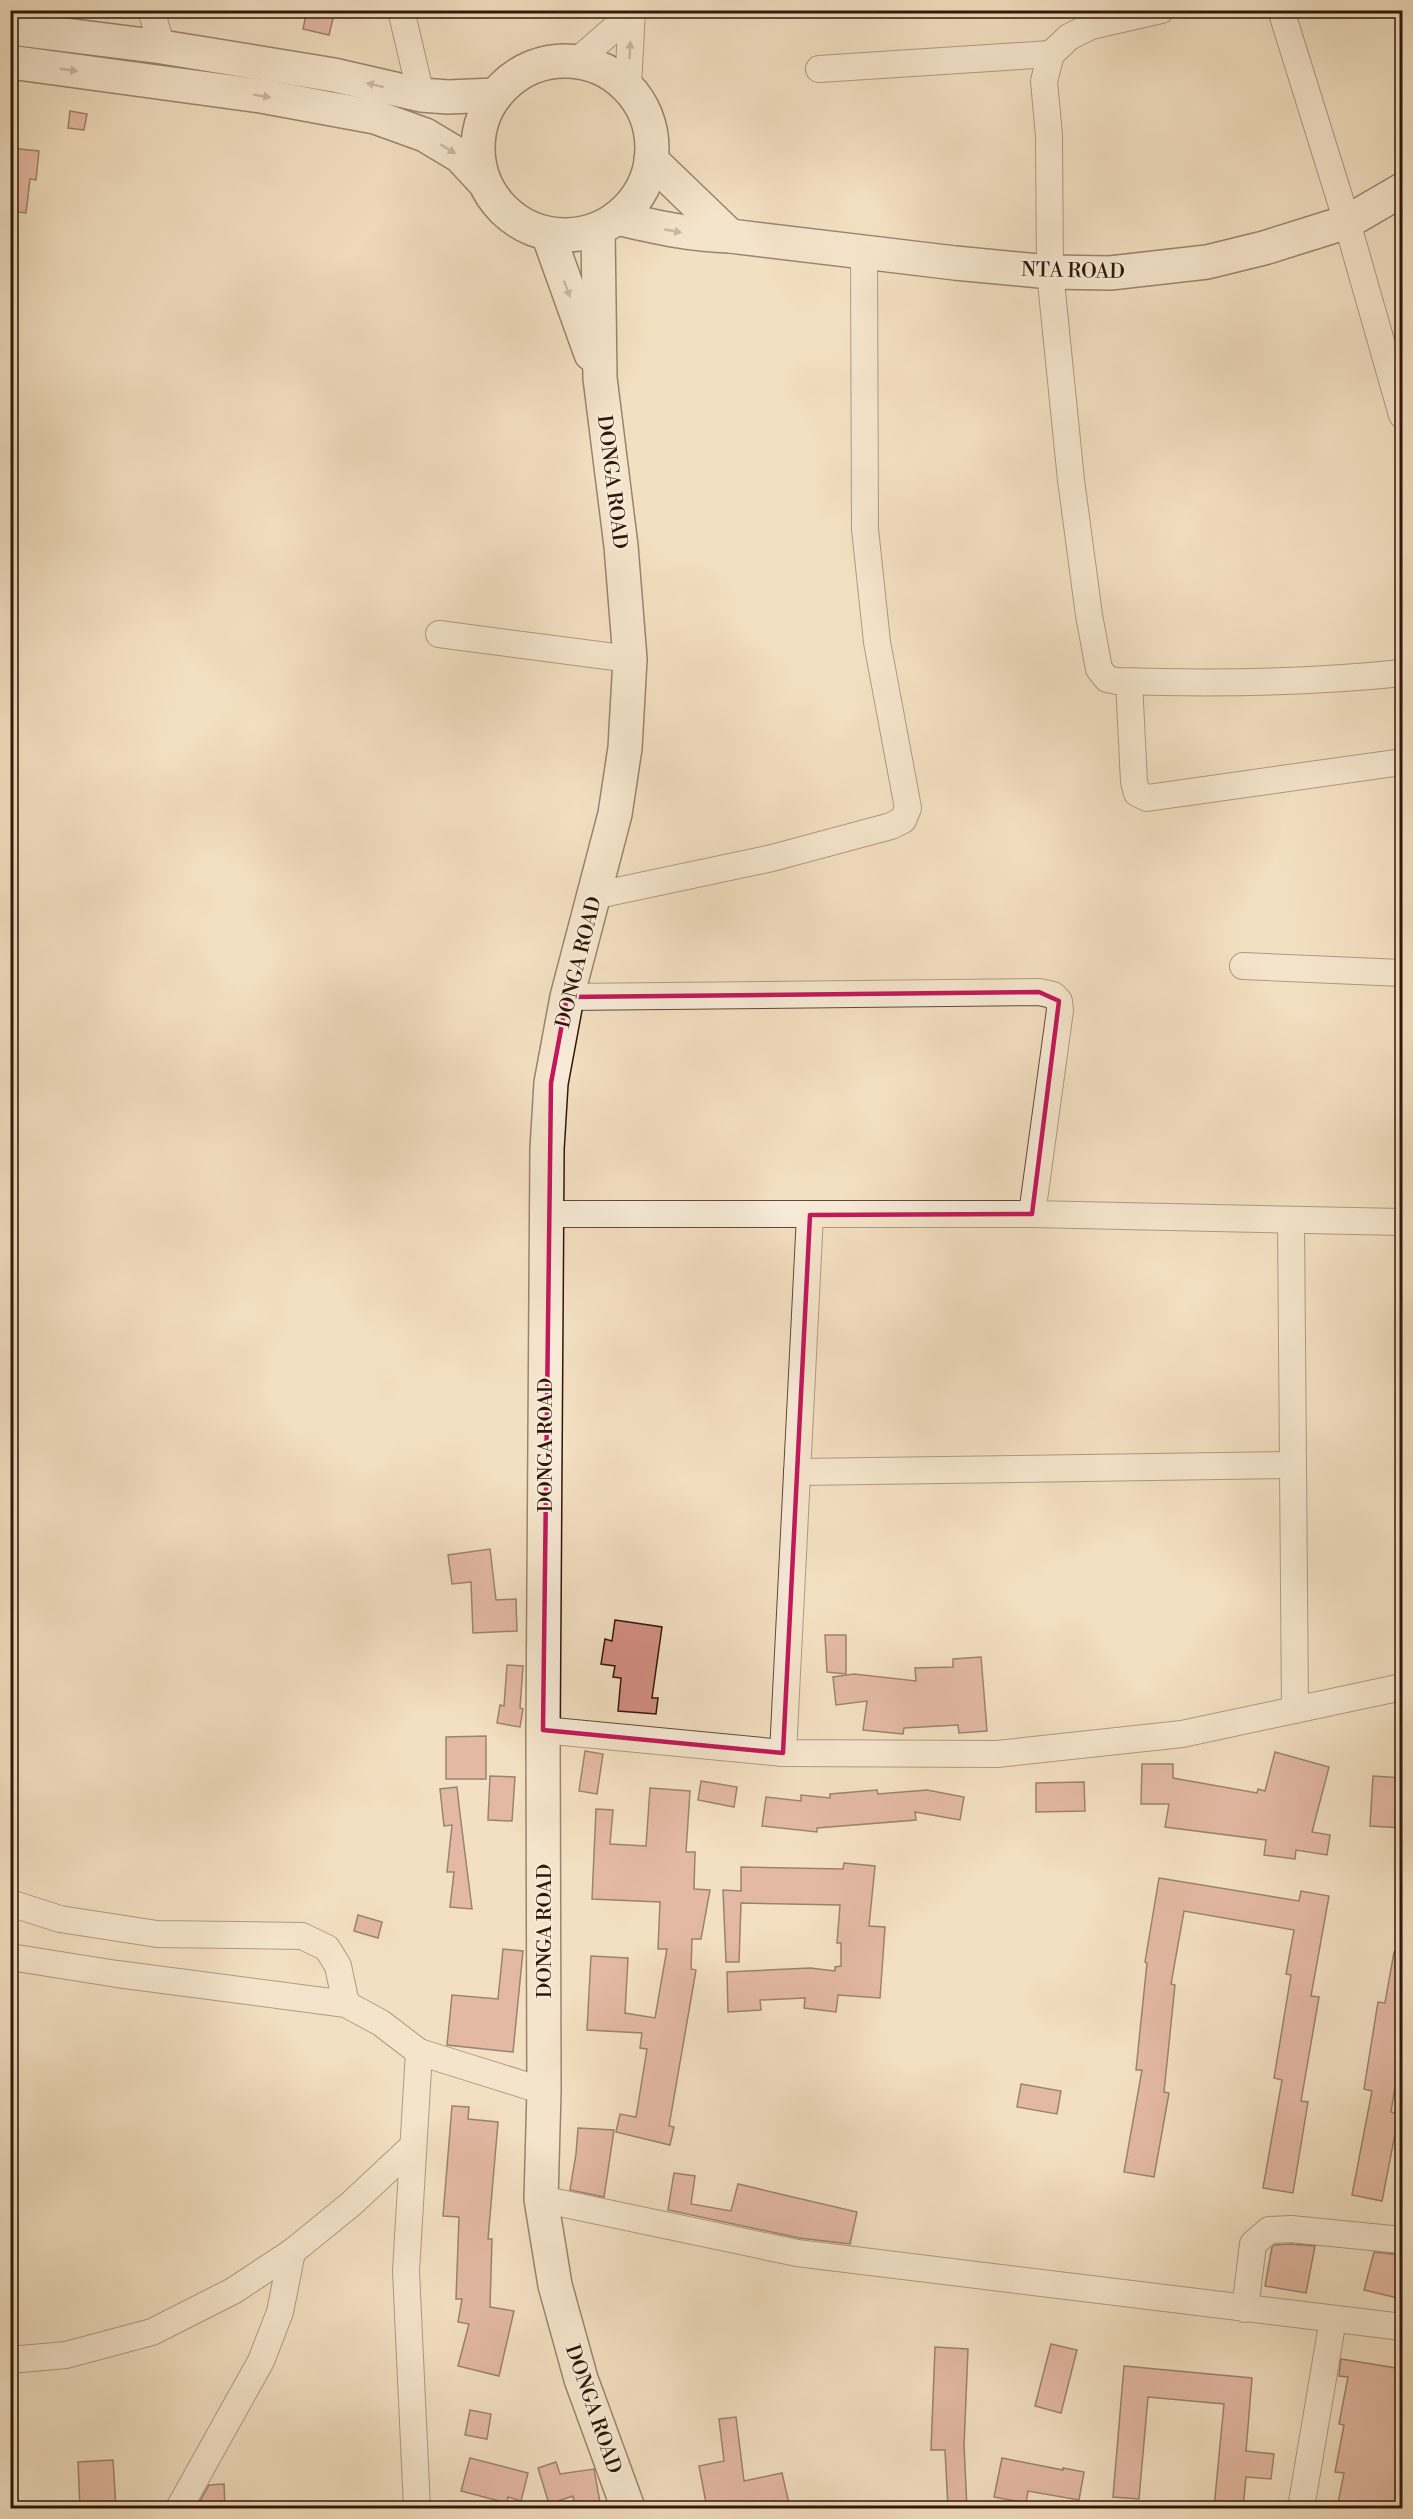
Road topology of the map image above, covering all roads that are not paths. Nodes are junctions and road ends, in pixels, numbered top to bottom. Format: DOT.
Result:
graph roads {
  1 [pos="151,10"];
  2 [pos="400,10"];
  3 [pos="1161,10"];
  4 [pos="1281,10"];
  5 [pos="632,12"];
  6 [pos="10,28"];
  7 [pos="162,47"];
  8 [pos="1051,54"];
  9 [pos="577,61"];
  10 [pos="10,62"];
  11 [pos="819,69"];
  12 [pos="628,87"];
  13 [pos="421,94"];
  14 [pos="495,95"];
  15 [pos="651,160"];
  16 [pos="485,183"];
  17 [pos="1402,190"];
  18 [pos="1347,222"];
  19 [pos="607,224"];
  20 [pos="548,234"];
  21 [pos="730,236"];
  22 [pos="864,253"];
  23 [pos="1050,272"];
  24 [pos="600,378"];
  25 [pos="1402,415"];
  26 [pos="439,634"];
  27 [pos="630,659"];
  28 [pos="1402,673"];
  29 [pos="1129,682"];
  30 [pos="1402,762"];
  31 [pos="593,896"];
  32 [pos="1243,966"];
  33 [pos="1402,973"];
  34 [pos="567,998"];
  35 [pos="547,1214"];
  36 [pos="1032,1214"];
  37 [pos="810,1215"];
  38 [pos="1291,1220"];
  39 [pos="1402,1222"];
  40 [pos="1293,1465"];
  41 [pos="797,1472"];
  42 [pos="1402,1687"];
  43 [pos="1295,1710"];
  44 [pos="543,1730"];
  45 [pos="783,1753"];
  46 [pos="10,1903"];
  47 [pos="10,1957"];
  48 [pos="346,2004"];
  49 [pos="419,2052"];
  50 [pos="544,2091"];
  51 [pos="413,2146"];
  52 [pos="541,2199"];
  53 [pos="1402,2240"];
  54 [pos="292,2252"];
  55 [pos="1245,2309"];
  56 [pos="1333,2319"];
  57 [pos="1402,2327"];
  58 [pos="10,2360"];
  59 [pos="179,2508"];
  60 [pos="417,2508"];
  61 [pos="628,2508"];
  62 [pos="1301,2508"];
  1 -- 7 [label="street"];
  2 -- 13 [label="street"];
  3 -- 8 [label="street"];
  4 -- 18 [label="street"];
  5 -- 9 [label="street"];
  12 -- 5 [label="street, one-way"];
  6 -- 7 [label="street"];
  13 -- 7 [label="street, one-way"];
  8 -- 11 [label="street"];
  8 -- 23 [label="street"];
  9 -- 12 [label="street"];
  9 -- 14 [label="street"];
  10 -- 16 [label="street, one-way"];
  12 -- 15 [label="street"];
  13 -- 14 [label="street"];
  14 -- 16 [label="street"];
  15 -- 19 [label="street"];
  15 -- 21 [label="street"];
  16 -- 20 [label="street"];
  17 -- 18 [label="street, NTA ROAD"];
  18 -- 23 [label="street, NTA ROAD"];
  18 -- 25 [label="street"];
  19 -- 20 [label="street"];
  19 -- 21 [label="street, NTA ROAD, one-way"];
  19 -- 24 [label="street"];
  20 -- 24 [label="street, one-way"];
  21 -- 22 [label="street, NTA ROAD"];
  22 -- 23 [label="street, NTA ROAD"];
  22 -- 31 [label="street"];
  23 -- 29 [label="street"];
  24 -- 27 [label="street, DONGA ROAD"];
  26 -- 27 [label="street"];
  27 -- 31 [label="street, DONGA ROAD"];
  28 -- 29 [label="street"];
  29 -- 30 [label="street"];
  31 -- 34 [label="street, DONGA ROAD"];
  32 -- 33 [label="street"];
  34 -- 35 [label="street, DONGA ROAD"];
  34 -- 36 [label="street"];
  35 -- 37 [label="street"];
  35 -- 44 [label="street, DONGA ROAD"];
  36 -- 37 [label="street"];
  36 -- 38 [label="street"];
  37 -- 41 [label="street"];
  38 -- 39 [label="street"];
  38 -- 40 [label="street"];
  40 -- 41 [label="street"];
  40 -- 43 [label="street"];
  41 -- 45 [label="street"];
  42 -- 43 [label="street"];
  43 -- 45 [label="street"];
  44 -- 45 [label="street"];
  44 -- 50 [label="street, DONGA ROAD"];
  46 -- 48 [label="street"];
  47 -- 48 [label="street"];
  48 -- 49 [label="street"];
  49 -- 50 [label="street"];
  49 -- 51 [label="street"];
  50 -- 52 [label="street, DONGA ROAD"];
  51 -- 54 [label="street"];
  51 -- 60 [label="street"];
  52 -- 55 [label="street"];
  52 -- 61 [label="street, DONGA ROAD"];
  53 -- 55 [label="street"];
  54 -- 58 [label="street"];
  54 -- 59 [label="street"];
  55 -- 56 [label="street"];
  56 -- 57 [label="street"];
  56 -- 62 [label="street"];
}
